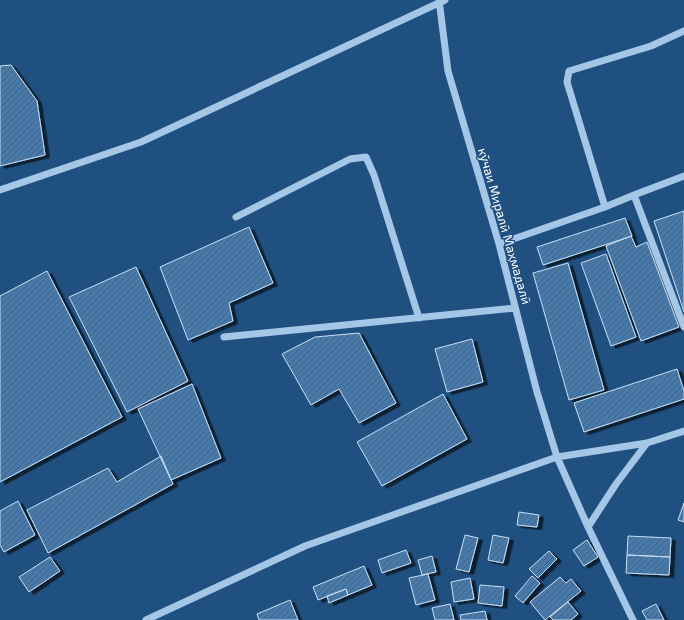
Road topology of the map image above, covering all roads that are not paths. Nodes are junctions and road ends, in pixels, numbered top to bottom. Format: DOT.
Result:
graph roads {
  1 [pos="441,1"];
  2 [pos="684,30"];
  3 [pos="684,176"];
  4 [pos="0,190"];
  5 [pos="634,195"];
  6 [pos="605,207"];
  7 [pos="236,217"];
  8 [pos="499,244"];
  9 [pos="515,308"];
  10 [pos="419,318"];
  11 [pos="684,327"];
  12 [pos="224,337"];
  13 [pos="684,430"];
  14 [pos="648,443"];
  15 [pos="557,457"];
  16 [pos="588,527"];
  17 [pos="146,620"];
  18 [pos="633,620"];
  1 -- 4 [label="street"];
  1 -- 8 [label="street, кӯчаи Миралӣ Маҳмадалӣ"];
  2 -- 6 [label="street"];
  3 -- 5 [label="street"];
  5 -- 6 [label="street"];
  5 -- 11 [label="street"];
  6 -- 8 [label="street"];
  7 -- 10 [label="street"];
  8 -- 9 [label="street, кӯчаи Миралӣ Маҳмадалӣ"];
  9 -- 10 [label="street"];
  9 -- 15 [label="street, кӯчаи Миралӣ Маҳмадалӣ"];
  10 -- 12 [label="street"];
  13 -- 14 [label="street"];
  14 -- 15 [label="street"];
  14 -- 16 [label="street"];
  15 -- 16 [label="street, кӯчаи Миралӣ Маҳмадалӣ"];
  15 -- 17 [label="street"];
  16 -- 18 [label="street, кӯчаи Миралӣ Маҳмадалӣ"];
}
